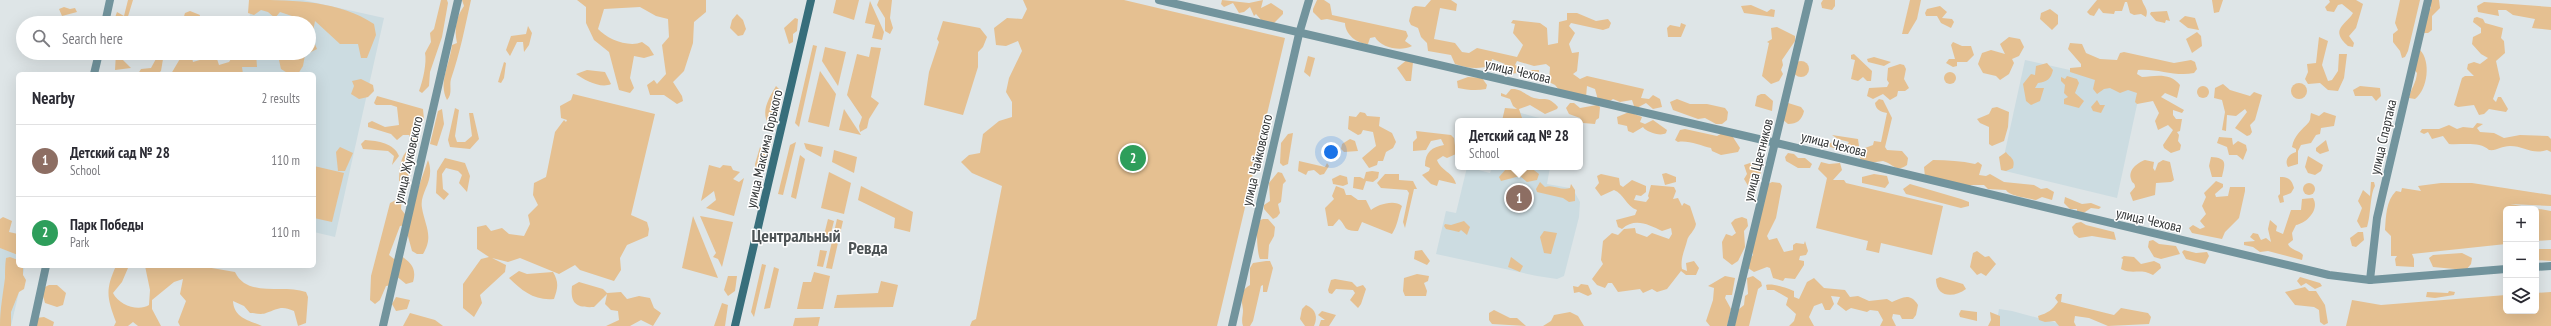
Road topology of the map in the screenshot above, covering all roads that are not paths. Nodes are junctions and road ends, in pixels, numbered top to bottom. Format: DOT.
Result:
graph roads {
  1 [pos="110,0"];
  2 [pos="458,0"];
  3 [pos="811,0"];
  4 [pos="1159,0"];
  5 [pos="1309,0"];
  6 [pos="1809,0"];
  7 [pos="2428,0"];
  8 [pos="107,16"];
  9 [pos="1299,34"];
  10 [pos="97,60"];
  11 [pos="94,72"];
  12 [pos="1776,143"];
  13 [pos="2551,266"];
  14 [pos="2539,267"];
  15 [pos="46,268"];
  16 [pos="2503,269"];
  17 [pos="2370,280"];
  18 [pos="33,326"];
  19 [pos="383,326"];
  20 [pos="734,326"];
  21 [pos="1232,326"];
  22 [pos="1732,326"];
  1 -- 8 [label="street"];
  2 -- 19 [label="street, улица Жуковского"];
  3 -- 20 [label="main road, улица Максима Горького"];
  4 -- 9 [label="street, улица Чехова"];
  5 -- 9 [label="street, улица Чайковского"];
  6 -- 12 [label="street, улица Цветников"];
  7 -- 17 [label="street, улица Спартака"];
  9 -- 12 [label="street, улица Чехова"];
  9 -- 21 [label="street, улица Чайковского"];
  10 -- 11 [label="street"];
  12 -- 17 [label="street, улица Чехова"];
  12 -- 22 [label="street, улица Цветников"];
  13 -- 14 [label="street"];
  15 -- 18 [label="street"];
  16 -- 17 [label="street, улица Чехова"];
}
